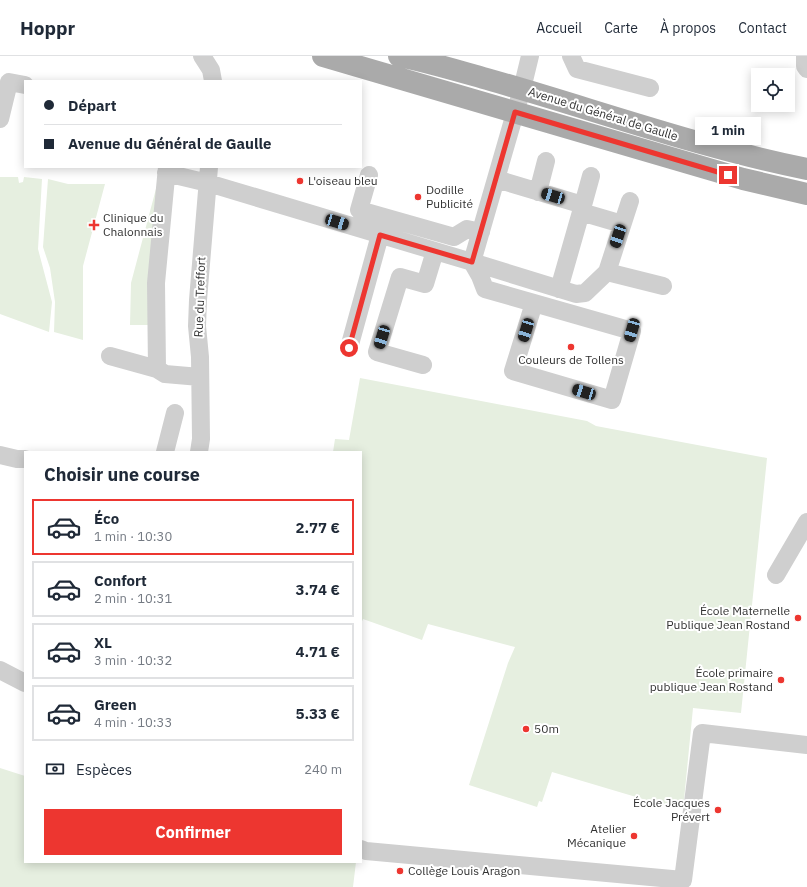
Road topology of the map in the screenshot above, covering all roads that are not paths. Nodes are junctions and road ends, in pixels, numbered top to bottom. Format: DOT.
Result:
graph roads {
  1 [pos="202,56"];
  2 [pos="323,56"];
  3 [pos="399,56"];
  4 [pos="530,56"];
  5 [pos="572,56"];
  6 [pos="805,56"];
  7 [pos="807,69"];
  8 [pos="213,80"];
  9 [pos="11,82"];
  10 [pos="650,88"];
  11 [pos="522,89"];
  12 [pos="515,112"];
  13 [pos="0,119"];
  14 [pos="546,161"];
  15 [pos="807,169"];
  16 [pos="166,170"];
  17 [pos="208,175"];
  18 [pos="369,175"];
  19 [pos="591,176"];
  20 [pos="496,179"];
  21 [pos="538,192"];
  22 [pos="807,194"];
  23 [pos="630,201"];
  24 [pos="582,209"];
  25 [pos="622,224"];
  26 [pos="481,232"];
  27 [pos="380,235"];
  28 [pos="435,251"];
  29 [pos="472,262"];
  30 [pos="607,272"];
  31 [pos="663,286"];
  32 [pos="559,289"];
  33 [pos="534,303"];
  34 [pos="349,348"];
  35 [pos="110,356"];
  36 [pos="423,365"];
  37 [pos="157,370"];
  38 [pos="200,377"];
  39 [pos="175,413"];
  40 [pos="165,451"];
  41 [pos="200,451"];
  42 [pos="0,455"];
  43 [pos="24,460"];
  44 [pos="807,522"];
  45 [pos="776,575"];
  46 [pos="0,670"];
  47 [pos="24,682"];
  48 [pos="807,745"];
  49 [pos="363,850"];
  1 -- 8 [label="street"];
  2 -- 12 [label="main road, Avenue du Général de Gaulle"];
  3 -- 11 [label="main road, Avenue du Général de Gaulle"];
  4 -- 11 [label="street"];
  5 -- 10 [label="street"];
  6 -- 7 [label="street"];
  9 -- 13 [label="street"];
  11 -- 12 [label="street"];
  11 -- 15 [label="main road, Avenue du Général de Gaulle"];
  12 -- 20 [label="street"];
  12 -- 22 [label="main road, Avenue du Général de Gaulle"];
  14 -- 21 [label="street"];
  16 -- 17 [label="street"];
  16 -- 37 [label="street"];
  17 -- 27 [label="street"];
  17 -- 38 [label="street, Rue du Treffort"];
  18 -- 26 [label="street"];
  19 -- 24 [label="street"];
  20 -- 21 [label="street"];
  20 -- 26 [label="street"];
  21 -- 24 [label="street"];
  23 -- 25 [label="street"];
  24 -- 25 [label="street"];
  24 -- 32 [label="street"];
  25 -- 30 [label="street"];
  26 -- 29 [label="street"];
  27 -- 28 [label="street"];
  27 -- 34 [label="street"];
  28 -- 29 [label="street"];
  28 -- 36 [label="street"];
  29 -- 32 [label="street"];
  29 -- 33 [label="street"];
  30 -- 31 [label="street"];
  30 -- 32 [label="street"];
  33 -- 33 [label="street"];
  35 -- 37 [label="street"];
  37 -- 38 [label="street"];
  38 -- 41 [label="street, Rue du Treffort"];
  39 -- 40 [label="street"];
  42 -- 43 [label="street"];
  44 -- 45 [label="street"];
  46 -- 47 [label="street"];
  48 -- 49 [label="street"];
}
